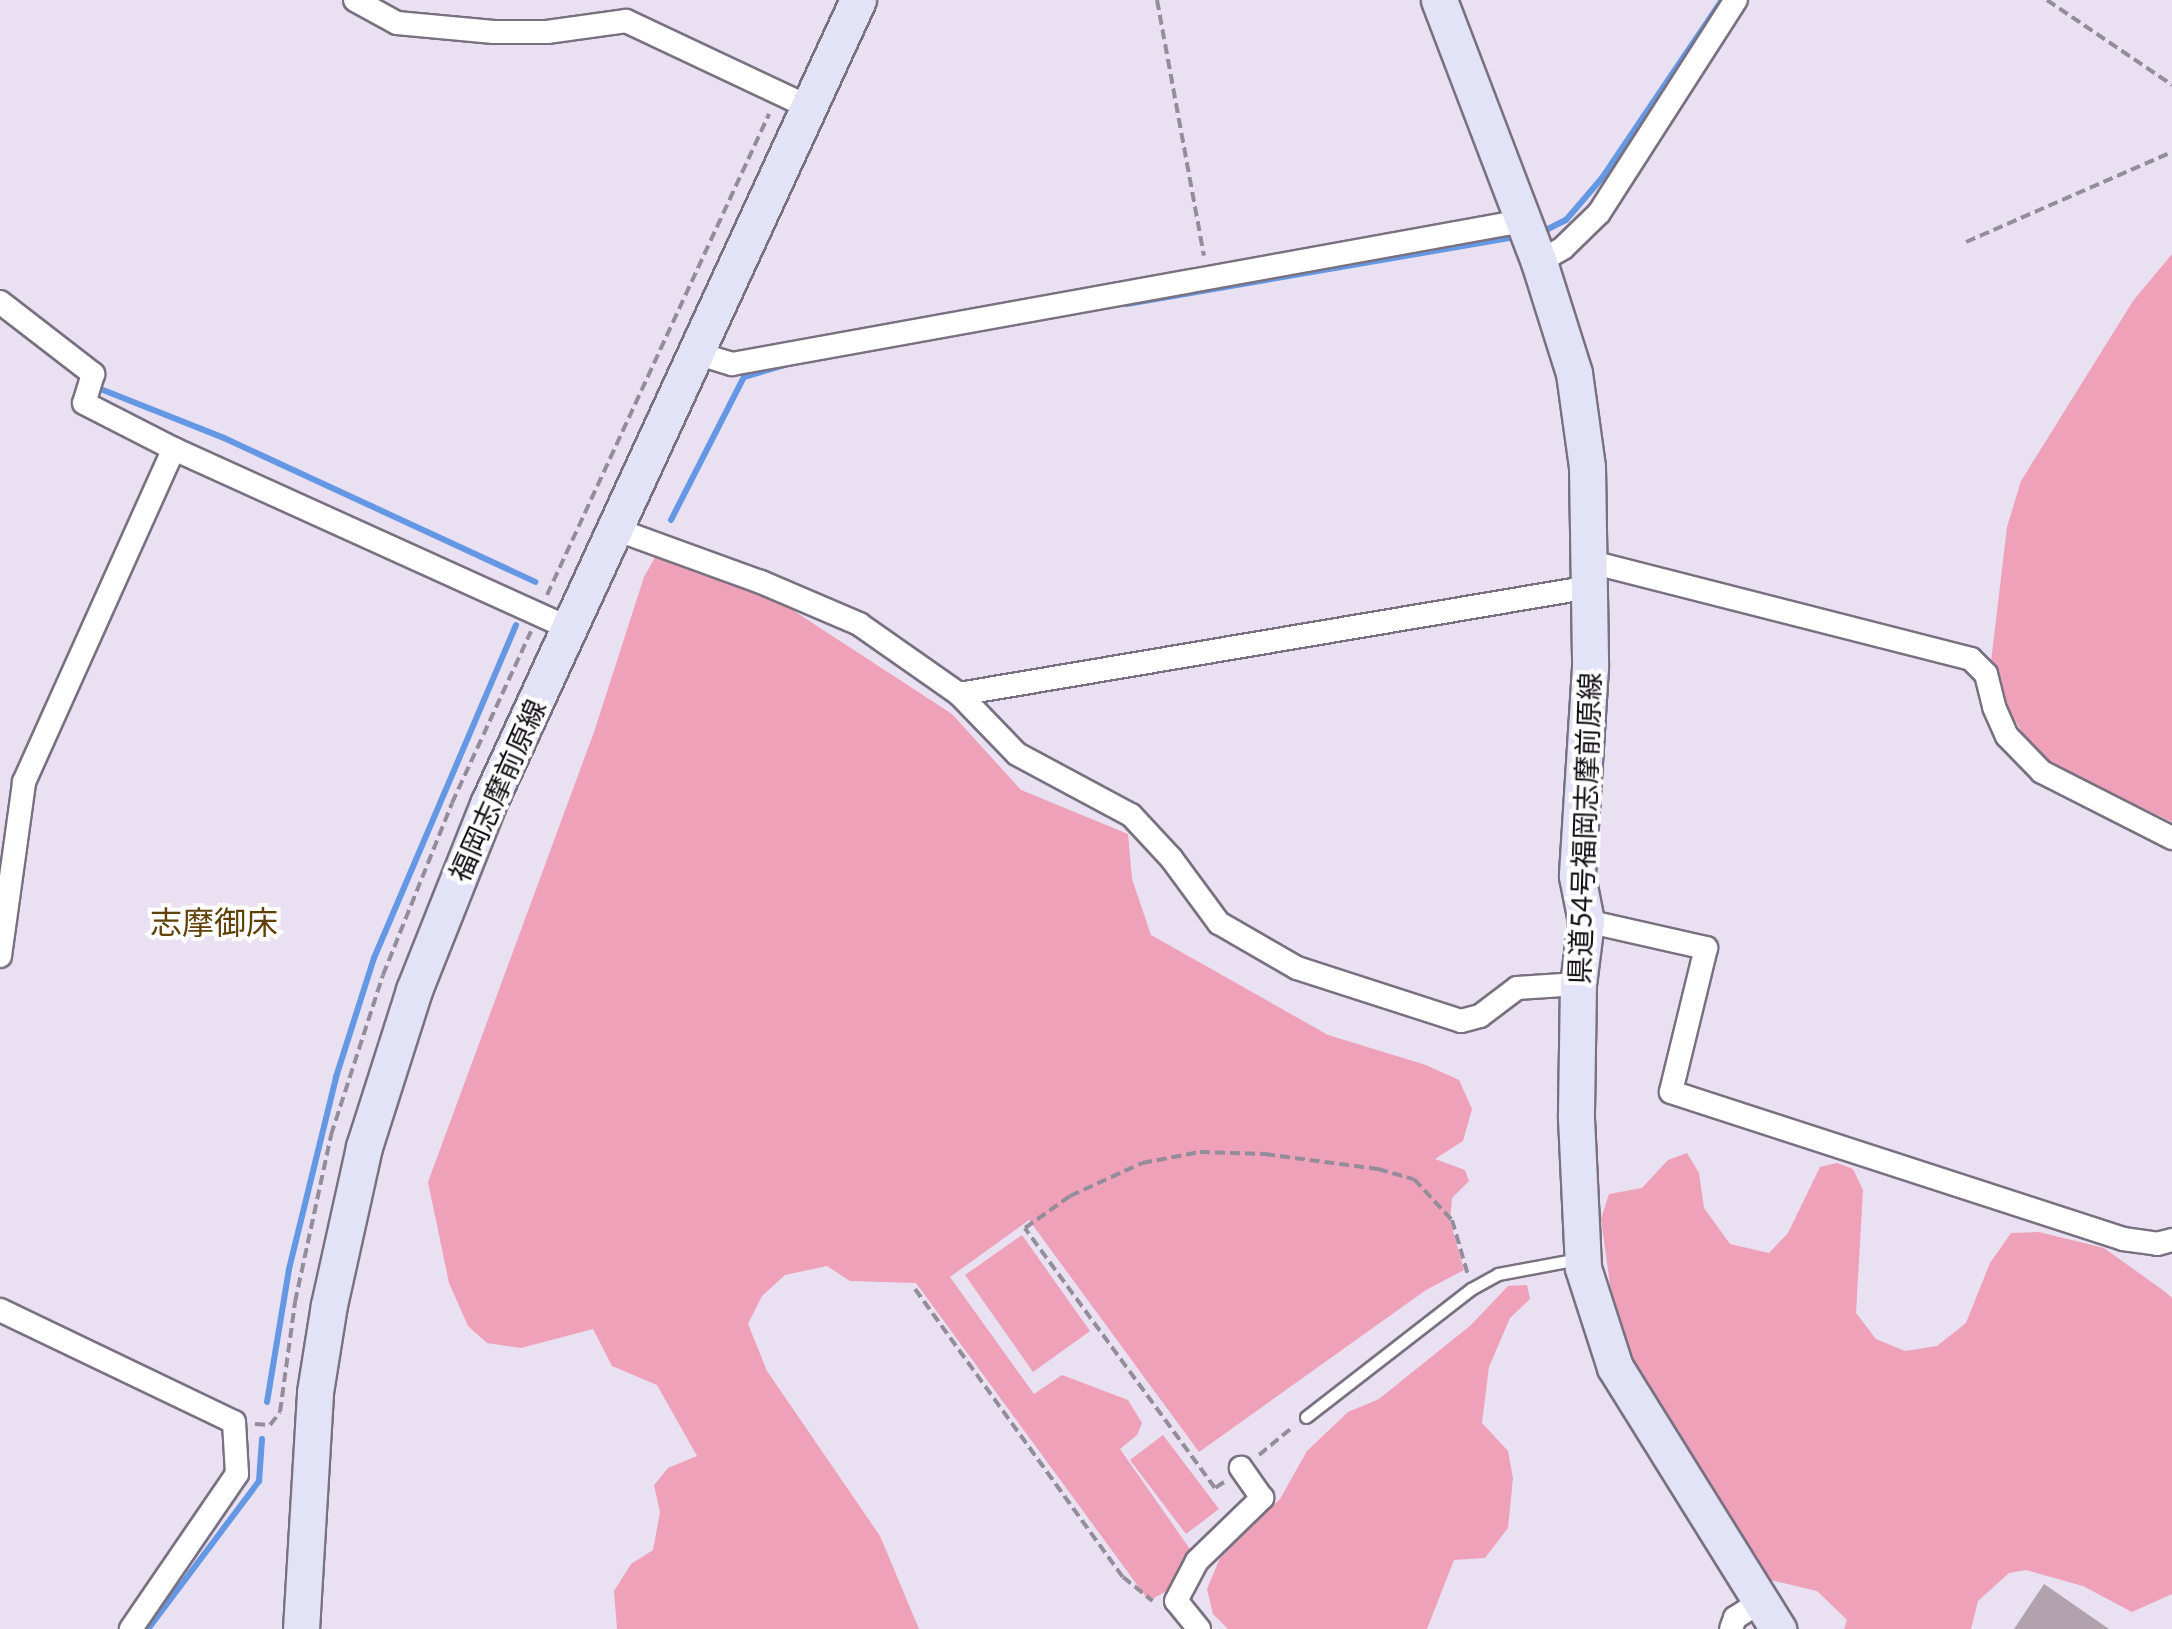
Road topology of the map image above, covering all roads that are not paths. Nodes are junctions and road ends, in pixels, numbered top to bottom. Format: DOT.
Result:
graph roads {
  1 [pos="355,0"];
  2 [pos="637,0"];
  3 [pos="858,0"];
  4 [pos="1439,0"];
  5 [pos="1736,0"];
  6 [pos="626,22"];
  7 [pos="809,107"];
  8 [pos="1523,221"];
  9 [pos="1539,262"];
  10 [pos="0,302"];
  11 [pos="696,353"];
  12 [pos="174,450"];
  13 [pos="616,529"];
  14 [pos="1591,574"];
  15 [pos="569,628"];
  16 [pos="959,694"];
  17 [pos="2172,838"];
  18 [pos="1586,921"];
  19 [pos="0,956"];
  20 [pos="1578,984"];
  21 [pos="2172,1240"];
  22 [pos="1582,1258"];
  23 [pos="0,1310"];
  24 [pos="1306,1417"];
  25 [pos="1241,1468"];
  26 [pos="1770,1614"];
  27 [pos="131,1629"];
  28 [pos="301,1629"];
  29 [pos="1199,1629"];
  30 [pos="1730,1629"];
  1 -- 6 [label="street"];
  2 -- 6 [label="street"];
  3 -- 7 [label="main road, 福岡志摩前原線"];
  4 -- 8 [label="main road, 県道54号福岡志摩前原線"];
  5 -- 9 [label="street"];
  6 -- 7 [label="street"];
  7 -- 11 [label="main road, 福岡志摩前原線"];
  8 -- 9 [label="main road, 県道54号福岡志摩前原線"];
  8 -- 11 [label="street"];
  9 -- 14 [label="main road, 県道54号福岡志摩前原線"];
  10 -- 12 [label="street"];
  11 -- 13 [label="main road, 福岡志摩前原線"];
  12 -- 15 [label="street"];
  12 -- 19 [label="street"];
  13 -- 15 [label="main road, 福岡志摩前原線"];
  13 -- 16 [label="street"];
  14 -- 16 [label="street"];
  14 -- 17 [label="street"];
  14 -- 18 [label="main road, 県道54号福岡志摩前原線"];
  15 -- 28 [label="main road, 福岡志摩前原線"];
  16 -- 20 [label="street"];
  18 -- 20 [label="main road, 県道54号福岡志摩前原線"];
  18 -- 21 [label="street"];
  20 -- 22 [label="main road, 県道54号福岡志摩前原線"];
  22 -- 24 [label="lane"];
  22 -- 26 [label="main road, 県道54号福岡志摩前原線"];
  23 -- 27 [label="street"];
  25 -- 29 [label="street"];
  26 -- 30 [label="street"];
}
